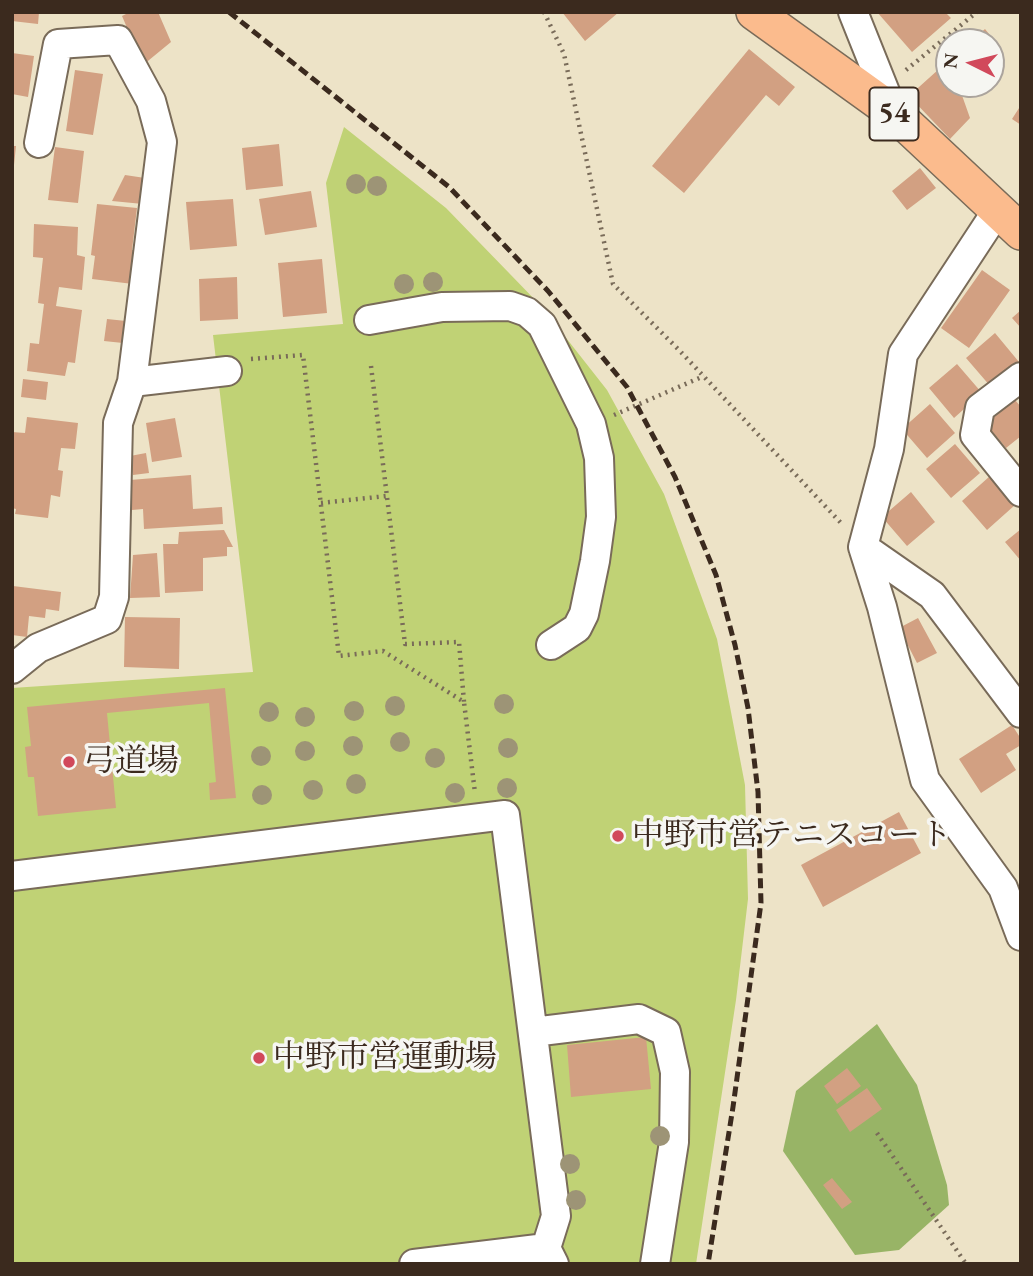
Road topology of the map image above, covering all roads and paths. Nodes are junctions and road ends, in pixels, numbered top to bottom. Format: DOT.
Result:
graph roads {
  1 [pos="544,12"];
  2 [pos="754,12"];
  3 [pos="852,12"];
  4 [pos="977,12"];
  5 [pos="888,100"];
  6 [pos="39,143"];
  7 [pos="1009,221"];
  8 [pos="369,320"];
  9 [pos="234,365"];
  10 [pos="371,366"];
  11 [pos="704,376"];
  12 [pos="1021,377"];
  13 [pos="132,382"];
  14 [pos="591,424"];
  15 [pos="1021,492"];
  16 [pos="387,496"];
  17 [pos="321,503"];
  18 [pos="863,547"];
  19 [pos="551,645"];
  20 [pos="12,669"];
  21 [pos="464,702"];
  22 [pos="1021,713"];
  23 [pos="478,818"];
  24 [pos="12,876"];
  25 [pos="1021,936"];
  26 [pos="533,1032"];
  27 [pos="877,1133"];
  28 [pos="550,1256"];
  29 [pos="414,1264"];
  30 [pos="655,1264"];
  31 [pos="966,1264"];
  1 -- 11 [label="path"];
  2 -- 5 [label="main road, 54"];
  3 -- 5 [label="street"];
  4 -- 5 [label="path"];
  5 -- 7 [label="main road, 54"];
  6 -- 13 [label="street"];
  7 -- 18 [label="street"];
  8 -- 14 [label="street"];
  9 -- 13 [label="street"];
  9 -- 17 [label="path"];
  10 -- 16 [label="path"];
  11 -- 14 [label="path"];
  11 -- 18 [label="path"];
  12 -- 15 [label="street"];
  13 -- 20 [label="street"];
  14 -- 19 [label="street"];
  16 -- 17 [label="path"];
  16 -- 21 [label="path"];
  17 -- 21 [label="path"];
  18 -- 22 [label="street"];
  18 -- 25 [label="street"];
  21 -- 23 [label="path"];
  23 -- 24 [label="street"];
  23 -- 26 [label="street"];
  26 -- 28 [label="street"];
  26 -- 30 [label="street"];
  27 -- 31 [label="path"];
  28 -- 29 [label="street"];
}
